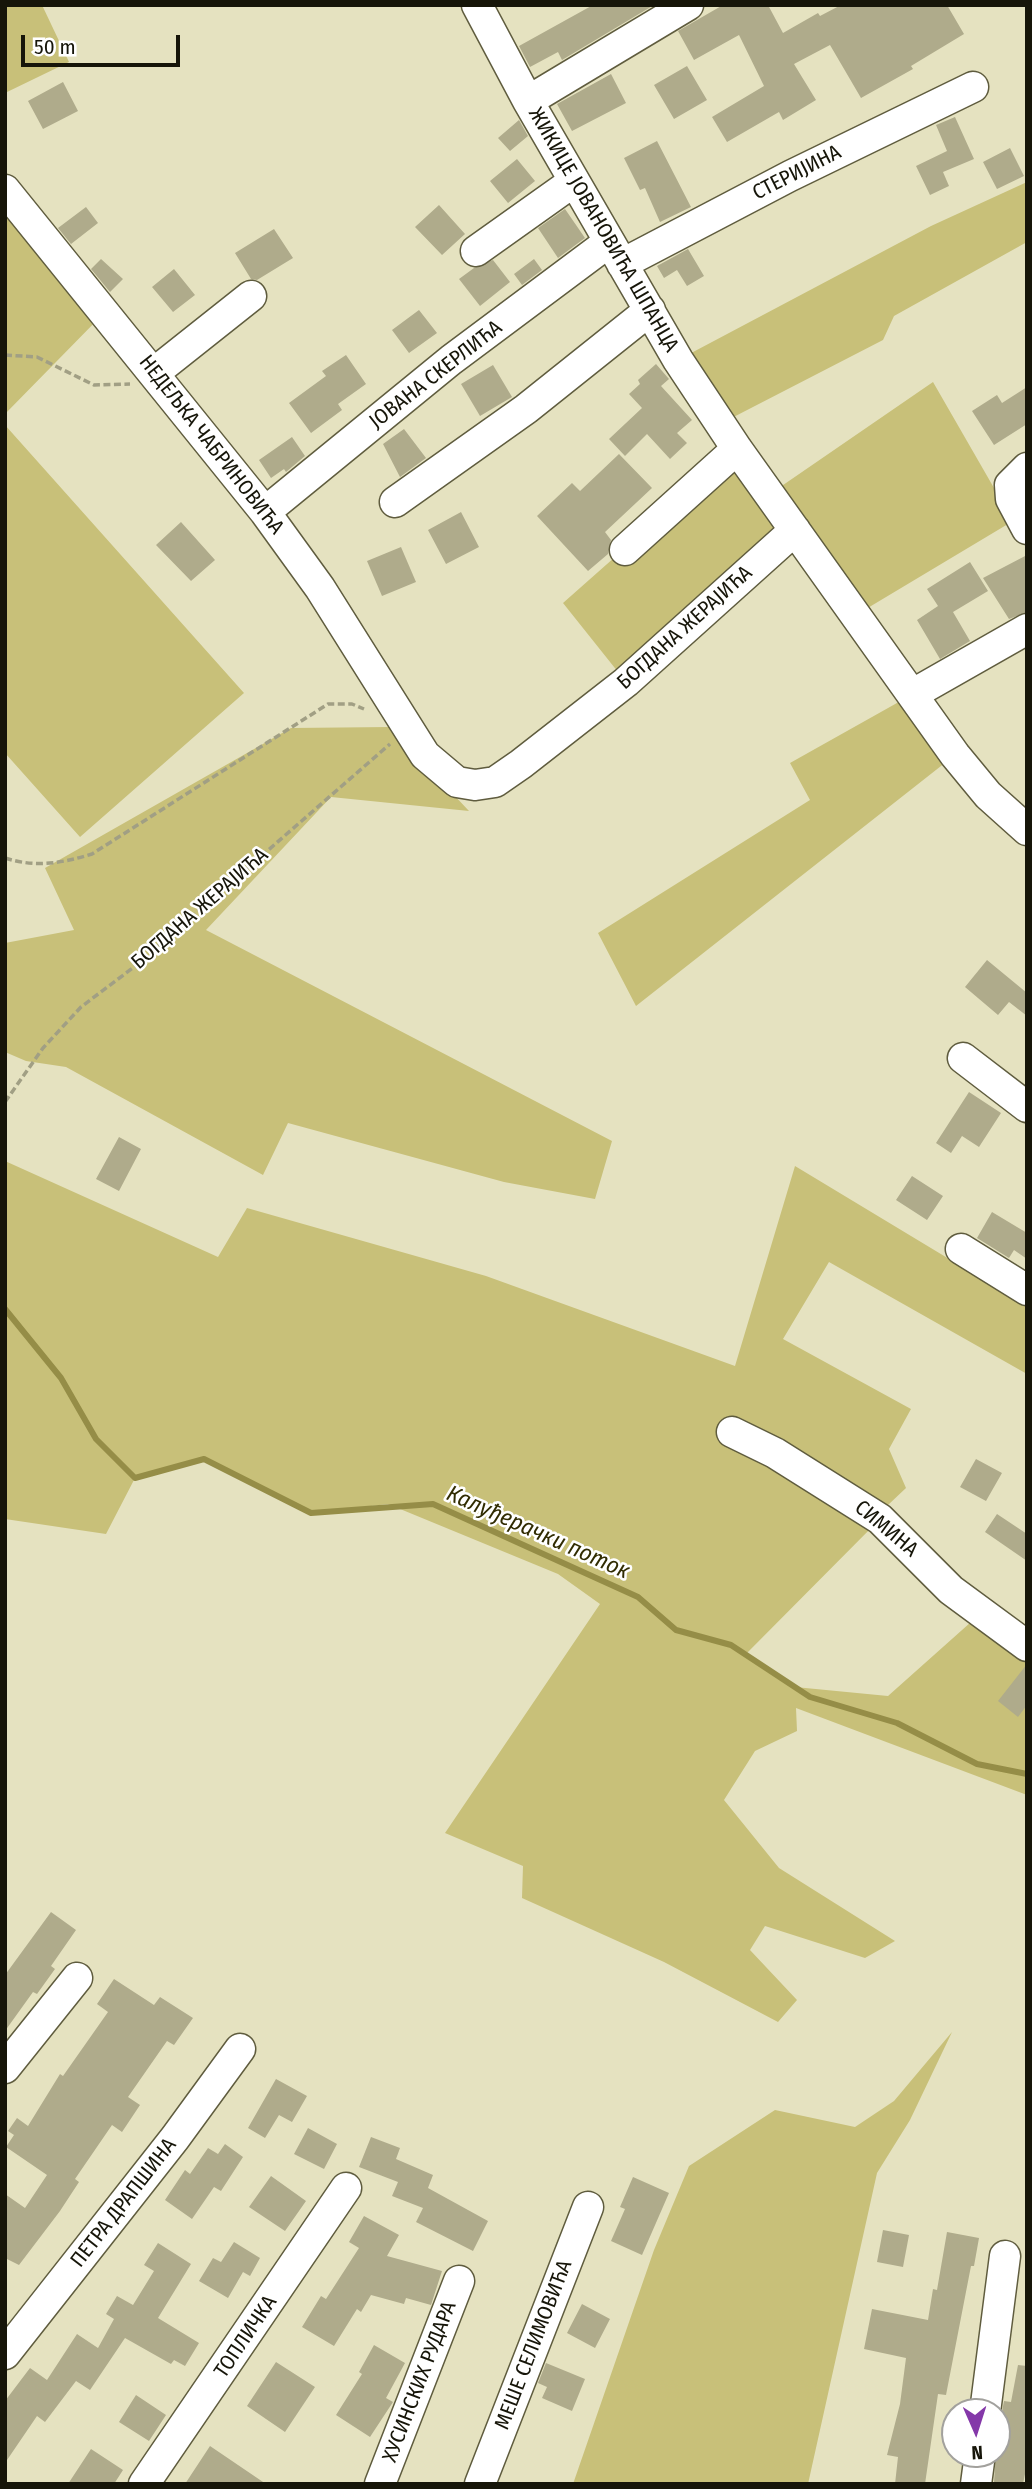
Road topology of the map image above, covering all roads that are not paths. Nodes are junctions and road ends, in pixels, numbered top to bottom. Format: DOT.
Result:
graph roads {
  1 [pos="478,5"];
  2 [pos="688,5"];
  3 [pos="973,87"];
  4 [pos="528,101"];
  5 [pos="573,181"];
  6 [pos="5,190"];
  7 [pos="476,251"];
  8 [pos="616,253"];
  9 [pos="251,296"];
  10 [pos="650,310"];
  11 [pos="155,373"];
  12 [pos="737,449"];
  13 [pos="1027,468"];
  14 [pos="394,502"];
  15 [pos="265,512"];
  16 [pos="1027,529"];
  17 [pos="795,530"];
  18 [pos="625,550"];
  19 [pos="1027,629"];
  20 [pos="913,694"];
  21 [pos="402,721"];
  22 [pos="1027,830"];
  23 [pos="963,1058"];
  24 [pos="1027,1107"];
  25 [pos="961,1249"];
  26 [pos="1027,1290"];
  27 [pos="732,1432"];
  28 [pos="1027,1646"];
  29 [pos="77,1978"];
  30 [pos="240,2049"];
  31 [pos="5,2068"];
  32 [pos="346,2189"];
  33 [pos="588,2207"];
  34 [pos="1005,2256"];
  35 [pos="459,2281"];
  36 [pos="5,2354"];
  37 [pos="987,2398"];
  38 [pos="144,2484"];
  39 [pos="380,2484"];
  40 [pos="480,2484"];
  1 -- 4 [label="street, ЖИКИЦЕ ЈОВАНОВИЋА ШПАНЦА"];
  2 -- 4 [label="street"];
  3 -- 8 [label="street, СТЕРИЈИНА"];
  4 -- 5 [label="street, ЖИКИЦЕ ЈОВАНОВИЋА ШПАНЦА"];
  5 -- 7 [label="street"];
  5 -- 8 [label="street, ЖИКИЦЕ ЈОВАНОВИЋА ШПАНЦА"];
  6 -- 11 [label="street, НЕДЕЉКА ЧАБРИНОВИЋА"];
  8 -- 10 [label="street, ЖИКИЦЕ ЈОВАНОВИЋА ШПАНЦА"];
  8 -- 15 [label="street, ЈОВАНА СКЕРЛИЋА"];
  9 -- 11 [label="street"];
  10 -- 12 [label="street, ЖИКИЦЕ ЈОВАНОВИЋА ШПАНЦА"];
  10 -- 14 [label="street"];
  11 -- 15 [label="street, НЕДЕЉКА ЧАБРИНОВИЋА"];
  12 -- 17 [label="street, ЖИКИЦЕ ЈОВАНОВИЋА ШПАНЦА"];
  12 -- 18 [label="street"];
  13 -- 16 [label="street"];
  15 -- 21 [label="street, НЕДЕЉКА ЧАБРИНОВИЋА"];
  17 -- 20 [label="street, ЖИКИЦЕ ЈОВАНОВИЋА ШПАНЦА"];
  17 -- 21 [label="street, БОГДАНА ЖЕРАЈИЋА"];
  19 -- 20 [label="street"];
  20 -- 22 [label="street, ЖИКИЦЕ ЈОВАНОВИЋА ШПАНЦА"];
  23 -- 24 [label="street"];
  25 -- 26 [label="street"];
  27 -- 28 [label="street, СИМИНА"];
  29 -- 31 [label="street"];
  30 -- 36 [label="street, ПЕТРА ДРАПШИНА"];
  32 -- 38 [label="street, ТОПЛИЧКА"];
  33 -- 40 [label="street, МЕШЕ СЕЛИМОВИЋА"];
  34 -- 37 [label="street"];
  35 -- 39 [label="street, ХУСИНСКИХ РУДАРА"];
}
